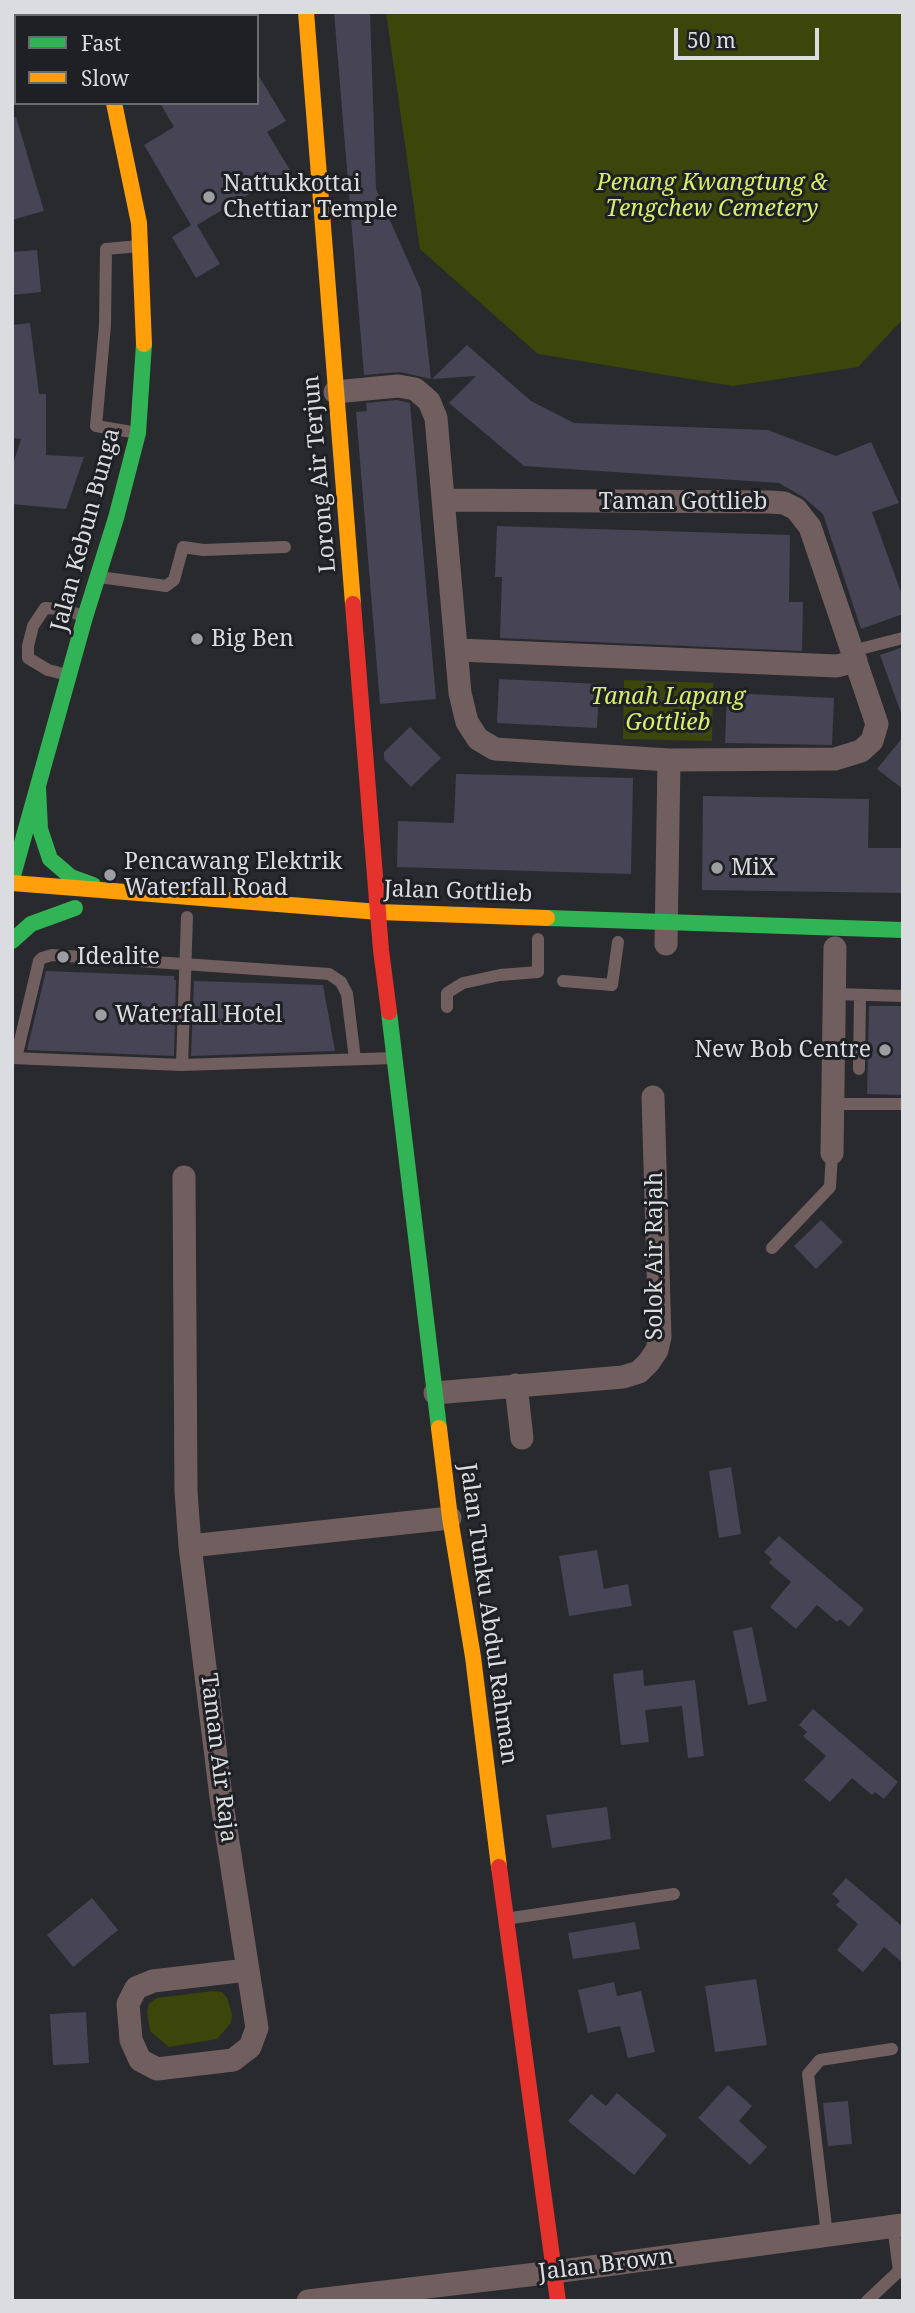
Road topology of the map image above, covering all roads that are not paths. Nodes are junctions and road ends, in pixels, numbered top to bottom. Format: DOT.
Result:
graph roads {
  1 [pos="306,12"];
  2 [pos="114,105"];
  3 [pos="140,246"];
  4 [pos="335,392"];
  5 [pos="138,433"];
  6 [pos="445,500"];
  7 [pos="285,547"];
  8 [pos="99,577"];
  9 [pos="85,617"];
  10 [pos="903,638"];
  11 [pos="458,650"];
  12 [pos="854,656"];
  13 [pos="71,676"];
  14 [pos="669,760"];
  15 [pos="38,787"];
  16 [pos="12,881"];
  17 [pos="107,891"];
  18 [pos="37,905"];
  19 [pos="379,912"];
  20 [pos="187,917"];
  21 [pos="665,920"];
  22 [pos="358,930"];
  23 [pos="903,930"];
  24 [pos="386,932"];
  25 [pos="538,939"];
  26 [pos="12,942"];
  27 [pos="618,942"];
  28 [pos="836,943"];
  29 [pos="666,944"];
  30 [pos="185,962"];
  31 [pos="563,981"];
  32 [pos="835,994"];
  33 [pos="860,995"];
  34 [pos="903,996"];
  35 [pos="447,1007"];
  36 [pos="14,1058"];
  37 [pos="395,1058"];
  38 [pos="355,1059"];
  39 [pos="182,1065"];
  40 [pos="859,1069"];
  41 [pos="653,1097"];
  42 [pos="833,1104"];
  43 [pos="903,1104"];
  44 [pos="832,1153"];
  45 [pos="184,1177"];
  46 [pos="772,1248"];
  47 [pos="516,1385"];
  48 [pos="435,1393"];
  49 [pos="522,1438"];
  50 [pos="450,1518"];
  51 [pos="190,1546"];
  52 [pos="674,1894"];
  53 [pos="505,1919"];
  54 [pos="247,1970"];
  55 [pos="892,2049"];
  56 [pos="898,2226"];
  57 [pos="827,2235"];
  58 [pos="554,2272"];
  59 [pos="901,2272"];
  60 [pos="412,2295"];
  61 [pos="308,2301"];
  62 [pos="558,2301"];
  63 [pos="867,2301"];
  1 -- 4 [label="street, Lorong Air Terjun"];
  2 -- 3 [label="street, Jalan Kebun Bunga"];
  3 -- 5 [label="street, Jalan Kebun Bunga"];
  3 -- 5 [label="lane"];
  4 -- 6 [label="street, Taman Gottlieb"];
  4 -- 19 [label="street, Lorong Air Terjun"];
  5 -- 8 [label="street, Jalan Kebun Bunga"];
  6 -- 11 [label="street, Taman Gottlieb"];
  6 -- 12 [label="street, Taman Gottlieb"];
  7 -- 8 [label="lane"];
  8 -- 9 [label="street, Jalan Kebun Bunga"];
  9 -- 13 [label="street, Jalan Kebun Bunga"];
  9 -- 13 [label="lane"];
  10 -- 12 [label="lane"];
  11 -- 12 [label="street"];
  11 -- 14 [label="street, Taman Gottlieb"];
  12 -- 14 [label="street, Taman Gottlieb"];
  13 -- 15 [label="street, Jalan Kebun Bunga"];
  14 -- 21 [label="street"];
  15 -- 16 [label="street, Jalan Kebun Bunga"];
  15 -- 17 [label="street"];
  16 -- 17 [label="street, Jalan Gottlieb"];
  17 -- 19 [label="street, Jalan Gottlieb"];
  18 -- 26 [label="street"];
  19 -- 21 [label="street, Jalan Gottlieb"];
  19 -- 24 [label="street, Lorong Air Terjun"];
  20 -- 30 [label="lane"];
  21 -- 28 [label="street, Jalan Gottlieb"];
  21 -- 29 [label="street"];
  22 -- 24 [label="street, Jalan Gottlieb"];
  23 -- 28 [label="street, Jalan Gottlieb"];
  24 -- 37 [label="street, Jalan Tunku Abdul Rahman"];
  25 -- 35 [label="lane"];
  27 -- 31 [label="lane"];
  28 -- 32 [label="street"];
  30 -- 36 [label="lane"];
  30 -- 38 [label="lane"];
  30 -- 39 [label="lane"];
  32 -- 33 [label="lane"];
  32 -- 42 [label="street"];
  33 -- 34 [label="lane"];
  33 -- 40 [label="lane"];
  36 -- 39 [label="lane"];
  37 -- 38 [label="lane"];
  37 -- 48 [label="street, Jalan Tunku Abdul Rahman"];
  38 -- 39 [label="lane"];
  41 -- 47 [label="street, Solok Air Rajah"];
  42 -- 43 [label="lane"];
  42 -- 44 [label="street"];
  44 -- 46 [label="lane"];
  45 -- 51 [label="street, Taman Air Raja"];
  47 -- 48 [label="street, Solok Air Rajah"];
  47 -- 49 [label="street"];
  48 -- 50 [label="street, Jalan Tunku Abdul Rahman"];
  50 -- 51 [label="street"];
  50 -- 53 [label="street, Jalan Tunku Abdul Rahman"];
  51 -- 54 [label="street, Taman Air Raja"];
  52 -- 53 [label="lane"];
  53 -- 58 [label="street, Jalan Tunku Abdul Rahman"];
  54 -- 54 [label="street, Taman Air Raja"];
  55 -- 57 [label="lane"];
  56 -- 57 [label="street, Jalan Brown"];
  56 -- 59 [label="lane"];
  57 -- 58 [label="street, Jalan Brown"];
  58 -- 60 [label="street, Jalan Brown"];
  58 -- 62 [label="street, Jalan Tunku Abdul Rahman"];
  59 -- 63 [label="lane"];
  60 -- 61 [label="street, Jalan Brown"];
}
